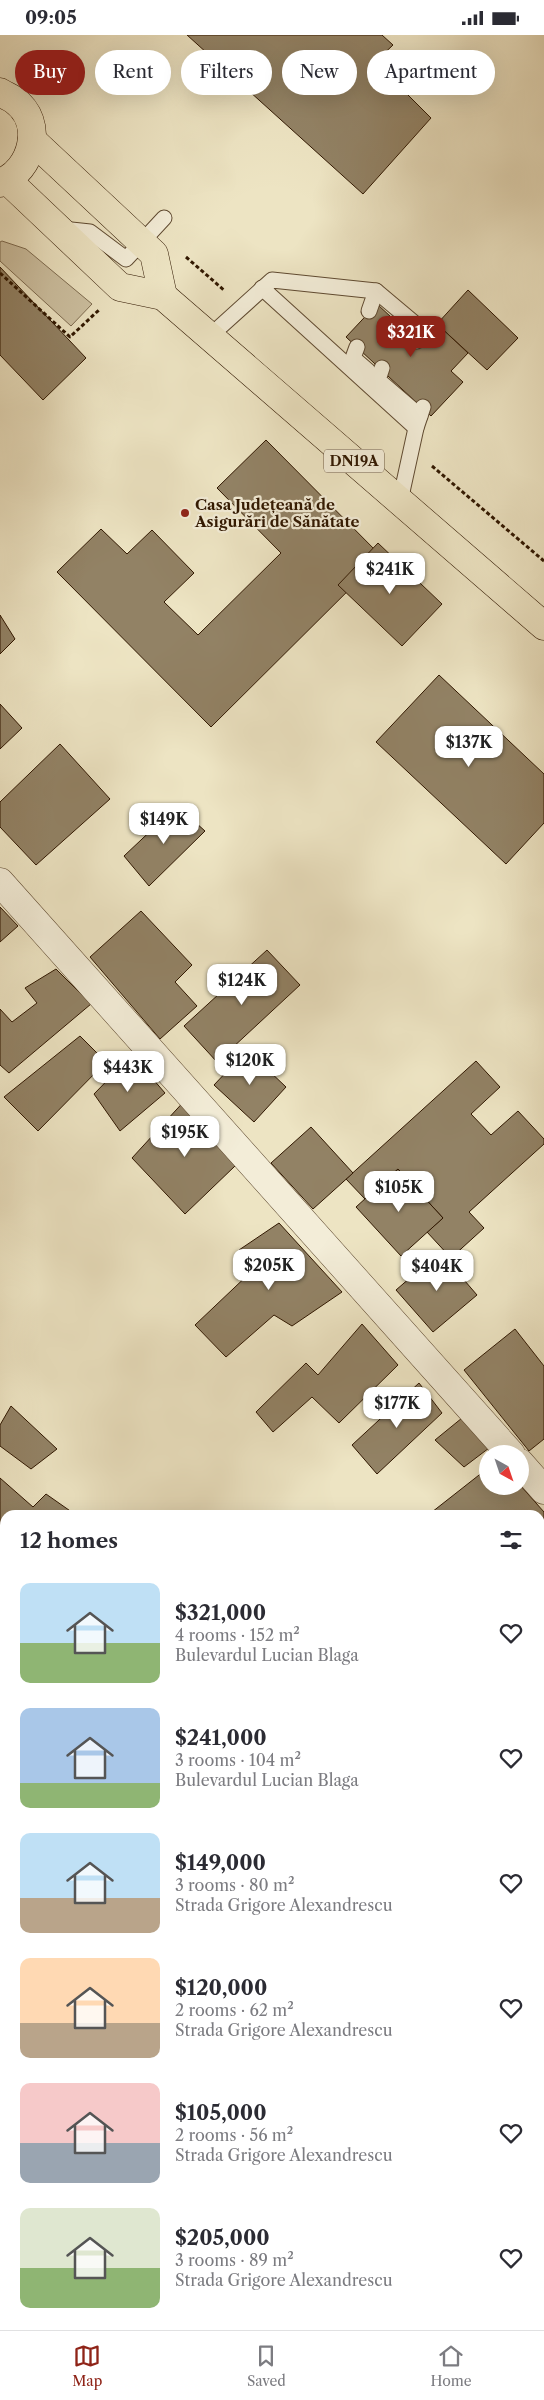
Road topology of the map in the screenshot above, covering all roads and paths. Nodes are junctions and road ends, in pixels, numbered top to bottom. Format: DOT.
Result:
graph roads {
  1 [pos="0,92"];
  2 [pos="32,140"];
  3 [pos="3,181"];
  4 [pos="164,219"];
  5 [pos="57,229"];
  6 [pos="142,243"];
  7 [pos="0,273"];
  8 [pos="262,288"];
  9 [pos="376,291"];
  10 [pos="163,296"];
  11 [pos="106,303"];
  12 [pos="369,311"];
  13 [pos="422,335"];
  14 [pos="210,336"];
  15 [pos="357,347"];
  16 [pos="420,417"];
  17 [pos="400,501"];
  18 [pos="544,626"];
  19 [pos="0,882"];
  20 [pos="503,1445"];
  21 [pos="529,1473"];
  22 [pos="544,1490"];
  1 -- 2 [label="main road"];
  2 -- 3 [label="main road"];
  2 -- 6 [label="main road"];
  3 -- 5 [label="main road, DN19A"];
  4 -- 6 [label="lane"];
  5 -- 6 [label="lane"];
  5 -- 10 [label="main road, DN19A"];
  6 -- 10 [label="main road"];
  7 -- 11 [label="path"];
  8 -- 9 [label="lane"];
  8 -- 14 [label="lane"];
  8 -- 16 [label="lane"];
  9 -- 12 [label="lane"];
  9 -- 13 [label="lane"];
  10 -- 14 [label="main road, DN19A"];
  14 -- 17 [label="main road, DN19A"];
  15 -- 16 [label="lane"];
  16 -- 17 [label="lane"];
  17 -- 18 [label="main road, DN19A"];
  19 -- 20 [label="street"];
  21 -- 22 [label="street"];
}
